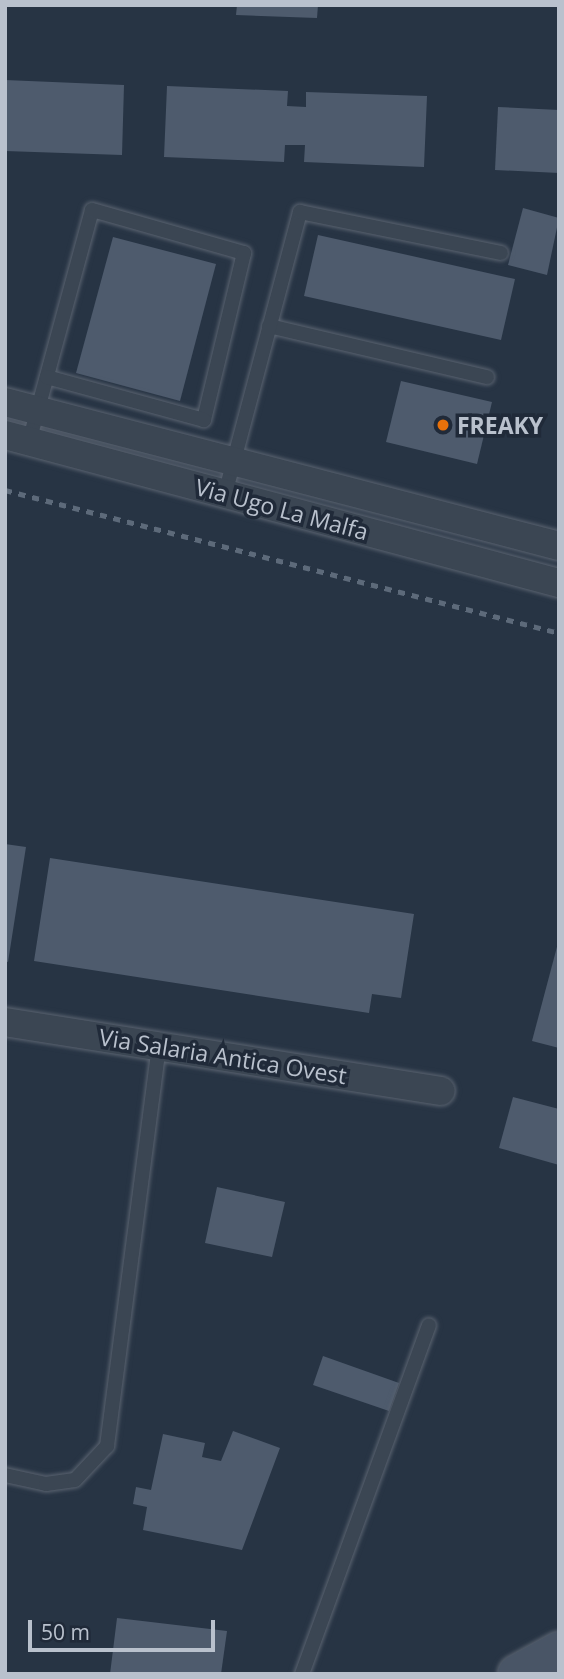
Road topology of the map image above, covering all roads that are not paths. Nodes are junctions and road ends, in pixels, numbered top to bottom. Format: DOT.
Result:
graph roads {
  1 [pos="500,253"];
  2 [pos="269,326"];
  3 [pos="47,377"];
  4 [pos="487,377"];
  5 [pos="5,402"];
  6 [pos="38,410"];
  7 [pos="17,439"];
  8 [pos="233,461"];
  9 [pos="225,494"];
  10 [pos="559,546"];
  11 [pos="559,583"];
  12 [pos="5,1022"];
  13 [pos="159,1046"];
  14 [pos="441,1091"];
  15 [pos="429,1325"];
  16 [pos="5,1475"];
  17 [pos="559,1651"];
  18 [pos="302,1674"];
  19 [pos="517,1674"];
  1 -- 2 [label="lane"];
  2 -- 4 [label="lane"];
  2 -- 8 [label="lane"];
  3 -- 3 [label="lane"];
  3 -- 6 [label="lane"];
  5 -- 6 [label="street, Via Ugo La Malfa"];
  6 -- 7 [label="lane"];
  6 -- 8 [label="street, Via Ugo La Malfa"];
  7 -- 9 [label="street, Via Ugo La Malfa"];
  8 -- 9 [label="lane"];
  8 -- 10 [label="street, Via Ugo La Malfa"];
  9 -- 11 [label="street, Via Ugo La Malfa"];
  12 -- 13 [label="street, Via Salaria Antica Ovest"];
  13 -- 14 [label="street, Via Salaria Antica Ovest"];
  13 -- 16 [label="lane"];
  15 -- 18 [label="lane"];
  17 -- 19 [label="main road"];
}
